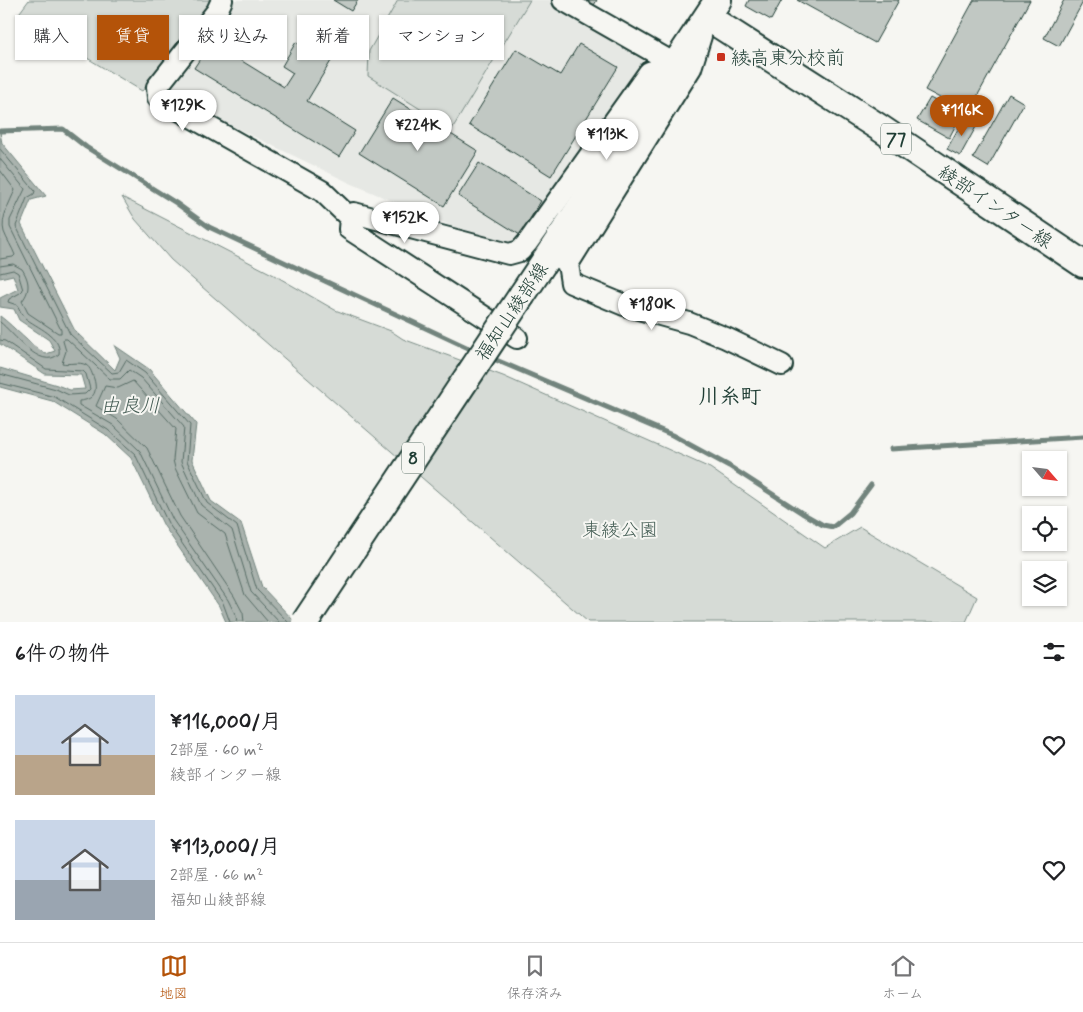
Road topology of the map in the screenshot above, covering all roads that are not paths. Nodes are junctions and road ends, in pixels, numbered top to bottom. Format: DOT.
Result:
graph roads {
  1 [pos="222,0"];
  2 [pos="563,0"];
  3 [pos="712,9"];
  4 [pos="675,64"];
  5 [pos="350,218"];
  6 [pos="1083,264"];
  7 [pos="518,338"];
  8 [pos="782,365"];
  9 [pos="305,622"];
  1 -- 5 [label="street"];
  2 -- 4 [label="street"];
  3 -- 4 [label="main road, 福知山綾部線 / 8"];
  3 -- 6 [label="main road, 綾部インター線 / 77"];
  3 -- 8 [label="street"];
  4 -- 5 [label="street"];
  4 -- 9 [label="main road, 福知山綾部線 / 8, bridge"];
  5 -- 7 [label="street"];
}
